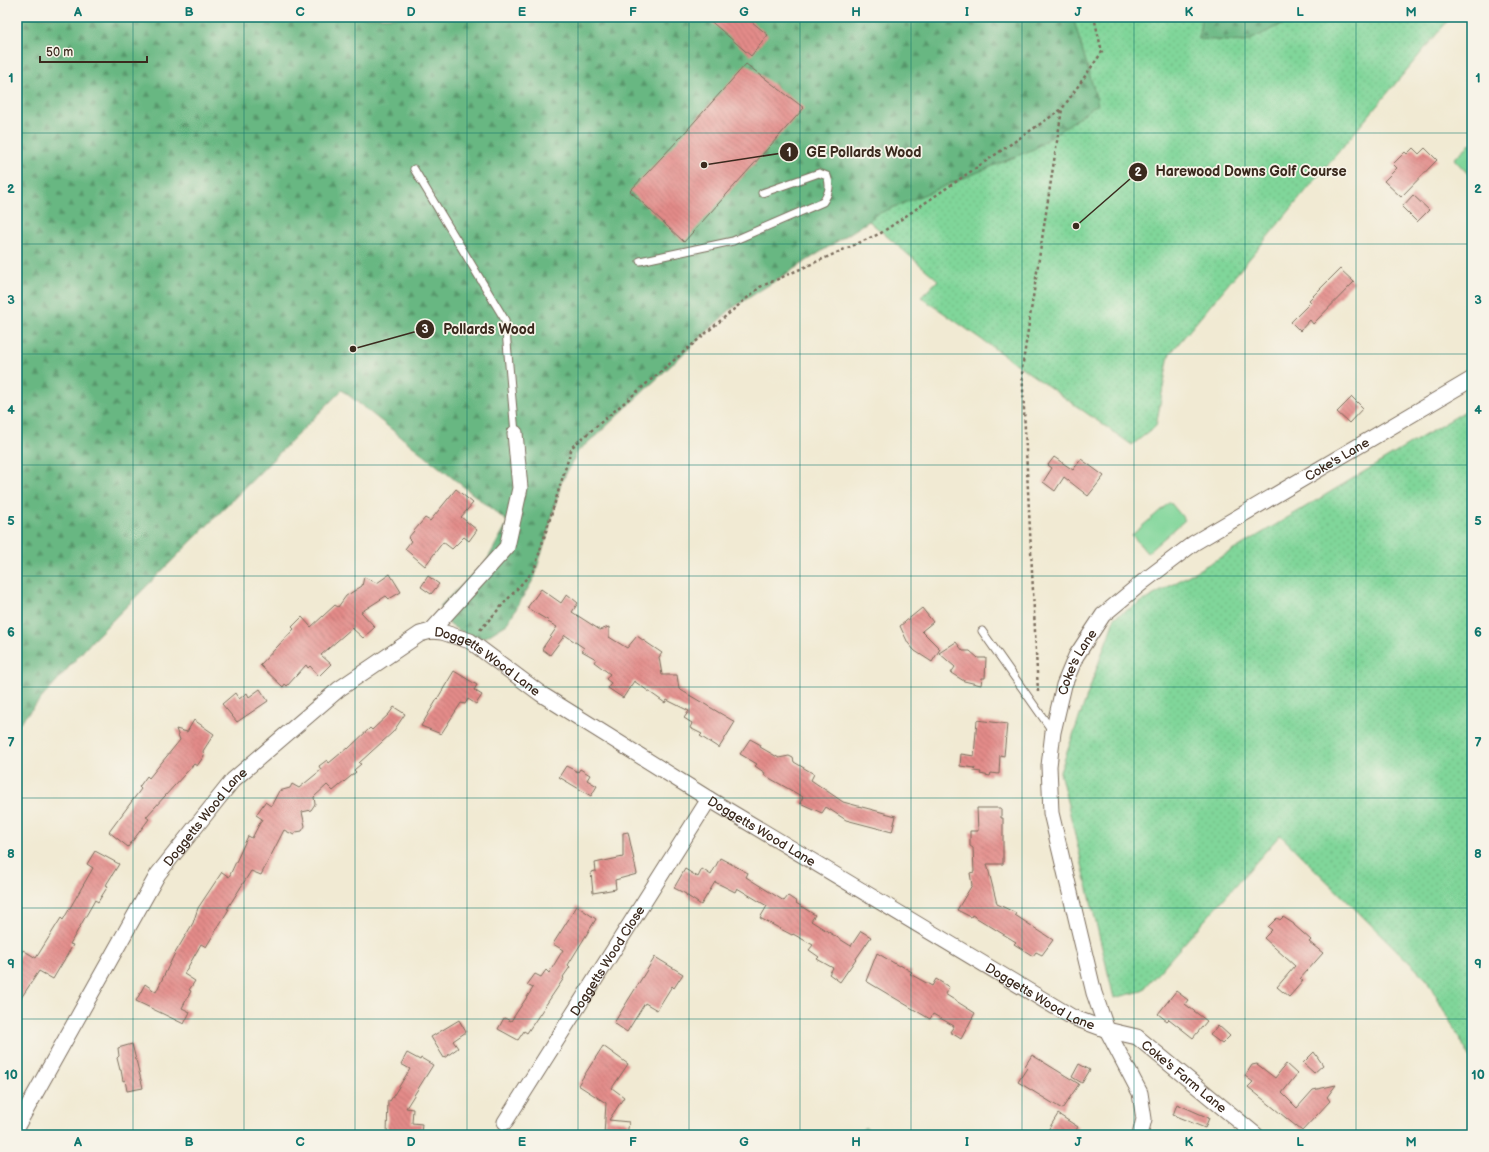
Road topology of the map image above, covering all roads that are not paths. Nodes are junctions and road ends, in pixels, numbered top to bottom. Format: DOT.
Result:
graph roads {
  1 [pos="414,169"];
  2 [pos="762,193"];
  3 [pos="640,261"];
  4 [pos="1472,379"];
  5 [pos="515,433"];
  6 [pos="431,631"];
  7 [pos="982,631"];
  8 [pos="1053,732"];
  9 [pos="709,799"];
  10 [pos="1107,1030"];
  11 [pos="505,1122"];
  12 [pos="17,1126"];
  13 [pos="1140,1135"];
  14 [pos="1256,1135"];
  1 -- 5 [label="lane"];
  2 -- 3 [label="lane"];
  4 -- 8 [label="street, Coke's Lane"];
  5 -- 6 [label="street"];
  6 -- 9 [label="street, Doggetts Wood Lane"];
  6 -- 12 [label="street, Doggetts Wood Lane"];
  7 -- 8 [label="lane"];
  8 -- 10 [label="street, Coke's Lane"];
  9 -- 10 [label="street, Doggetts Wood Lane"];
  9 -- 11 [label="street, Doggetts Wood Close"];
  10 -- 13 [label="street, Coke's Lane"];
  10 -- 14 [label="street, Coke's Farm Lane"];
}
